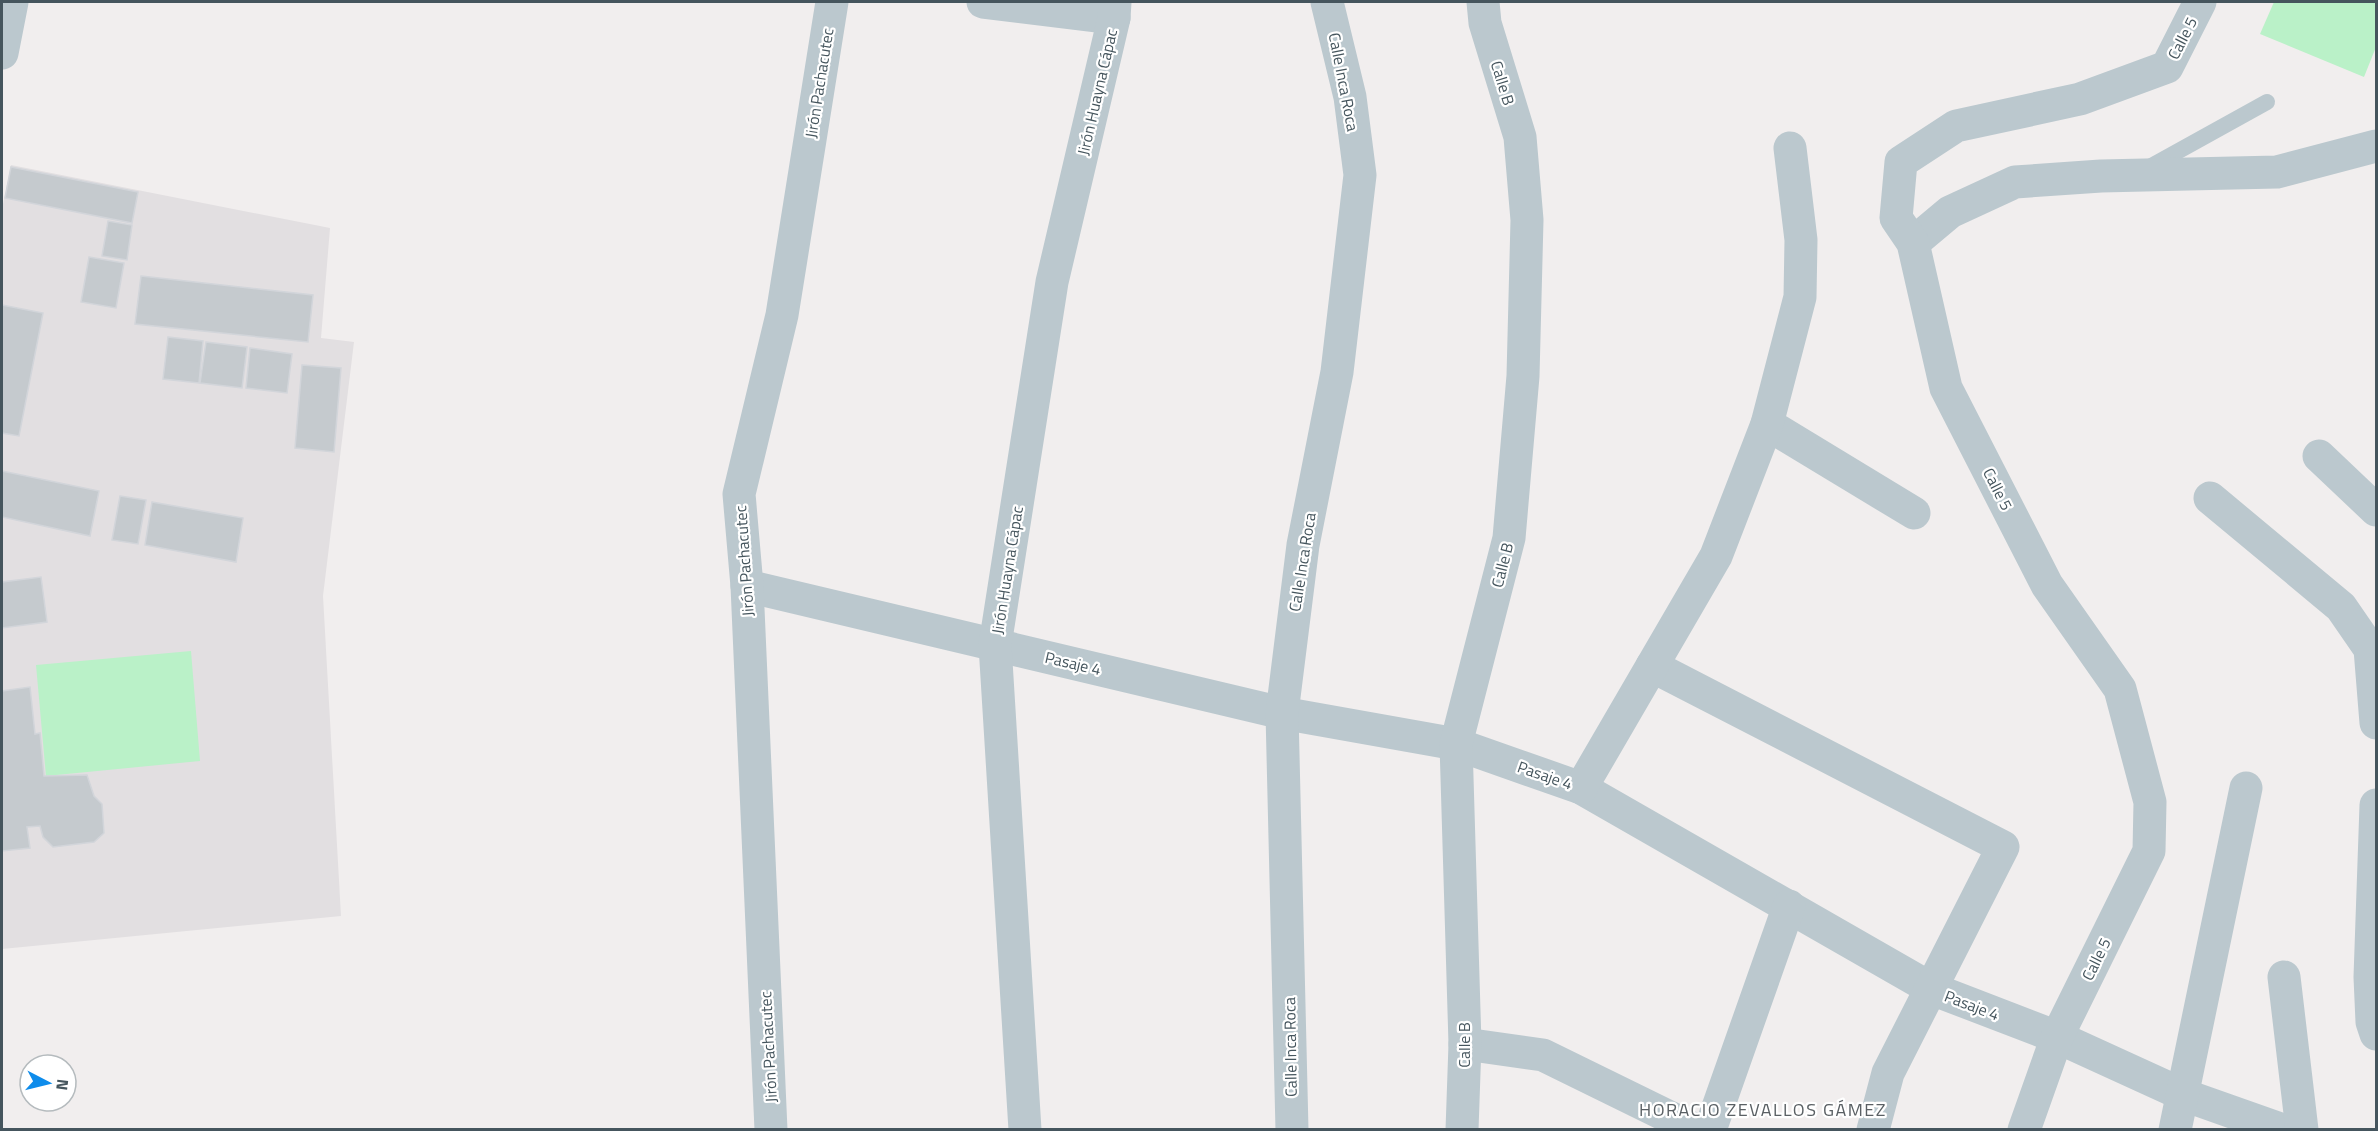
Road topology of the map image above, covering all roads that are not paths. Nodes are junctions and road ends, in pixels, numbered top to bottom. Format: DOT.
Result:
graph roads {
  1 [pos="12,2"];
  2 [pos="832,2"];
  3 [pos="983,2"];
  4 [pos="1327,2"];
  5 [pos="1483,2"];
  6 [pos="2200,2"];
  7 [pos="1115,10"];
  8 [pos="2,53"];
  9 [pos="2267,102"];
  10 [pos="2376,146"];
  11 [pos="1790,148"];
  12 [pos="2134,175"];
  13 [pos="1913,243"];
  14 [pos="1767,424"];
  15 [pos="2319,456"];
  16 [pos="2210,498"];
  17 [pos="2376,510"];
  18 [pos="1914,513"];
  19 [pos="747,586"];
  20 [pos="995,645"];
  21 [pos="1652,666"];
  22 [pos="1282,713"];
  23 [pos="2376,723"];
  24 [pos="1456,744"];
  25 [pos="1581,788"];
  26 [pos="2246,789"];
  27 [pos="2376,806"];
  28 [pos="1789,906"];
  29 [pos="2284,977"];
  30 [pos="1932,989"];
  31 [pos="2376,1034"];
  32 [pos="2057,1037"];
  33 [pos="1465,1044"];
  34 [pos="2184,1095"];
  35 [pos="771,1130"];
  36 [pos="1025,1130"];
  37 [pos="1292,1130"];
  38 [pos="1462,1130"];
  39 [pos="1696,1130"];
  40 [pos="1710,1130"];
  41 [pos="1873,1130"];
  42 [pos="2024,1130"];
  43 [pos="2175,1130"];
  44 [pos="2283,1130"];
  45 [pos="2302,1130"];
  1 -- 8 [label="street"];
  2 -- 19 [label="street, Jirón Pachacutec"];
  3 -- 7 [label="street"];
  4 -- 22 [label="street, Calle Inca Roca"];
  5 -- 24 [label="street, Calle B"];
  6 -- 13 [label="street, Calle 5"];
  7 -- 20 [label="street, Jirón Huayna Cápac"];
  9 -- 12 [label="lane"];
  10 -- 12 [label="street"];
  11 -- 14 [label="street"];
  12 -- 13 [label="street"];
  13 -- 32 [label="street, Calle 5"];
  14 -- 18 [label="street"];
  14 -- 21 [label="street"];
  15 -- 17 [label="street"];
  16 -- 23 [label="street"];
  19 -- 20 [label="street, Pasaje 4"];
  19 -- 35 [label="street, Jirón Pachacutec"];
  20 -- 22 [label="street, Pasaje 4"];
  20 -- 36 [label="street, Jirón Huayna Cápac"];
  21 -- 25 [label="street"];
  21 -- 30 [label="street"];
  22 -- 24 [label="street, Pasaje 4"];
  22 -- 37 [label="street, Calle Inca Roca"];
  24 -- 25 [label="street, Pasaje 4"];
  24 -- 33 [label="street, Calle B"];
  25 -- 28 [label="street, Pasaje 4"];
  26 -- 34 [label="street"];
  27 -- 31 [label="street"];
  28 -- 30 [label="street, Pasaje 4"];
  28 -- 40 [label="street"];
  29 -- 45 [label="street"];
  30 -- 32 [label="street, Pasaje 4"];
  30 -- 41 [label="street"];
  32 -- 34 [label="street, Pasaje 4"];
  32 -- 42 [label="street, Calle 5"];
  33 -- 38 [label="street, Calle B"];
  33 -- 39 [label="street"];
  34 -- 43 [label="street"];
  34 -- 44 [label="street, Pasaje 4"];
}
